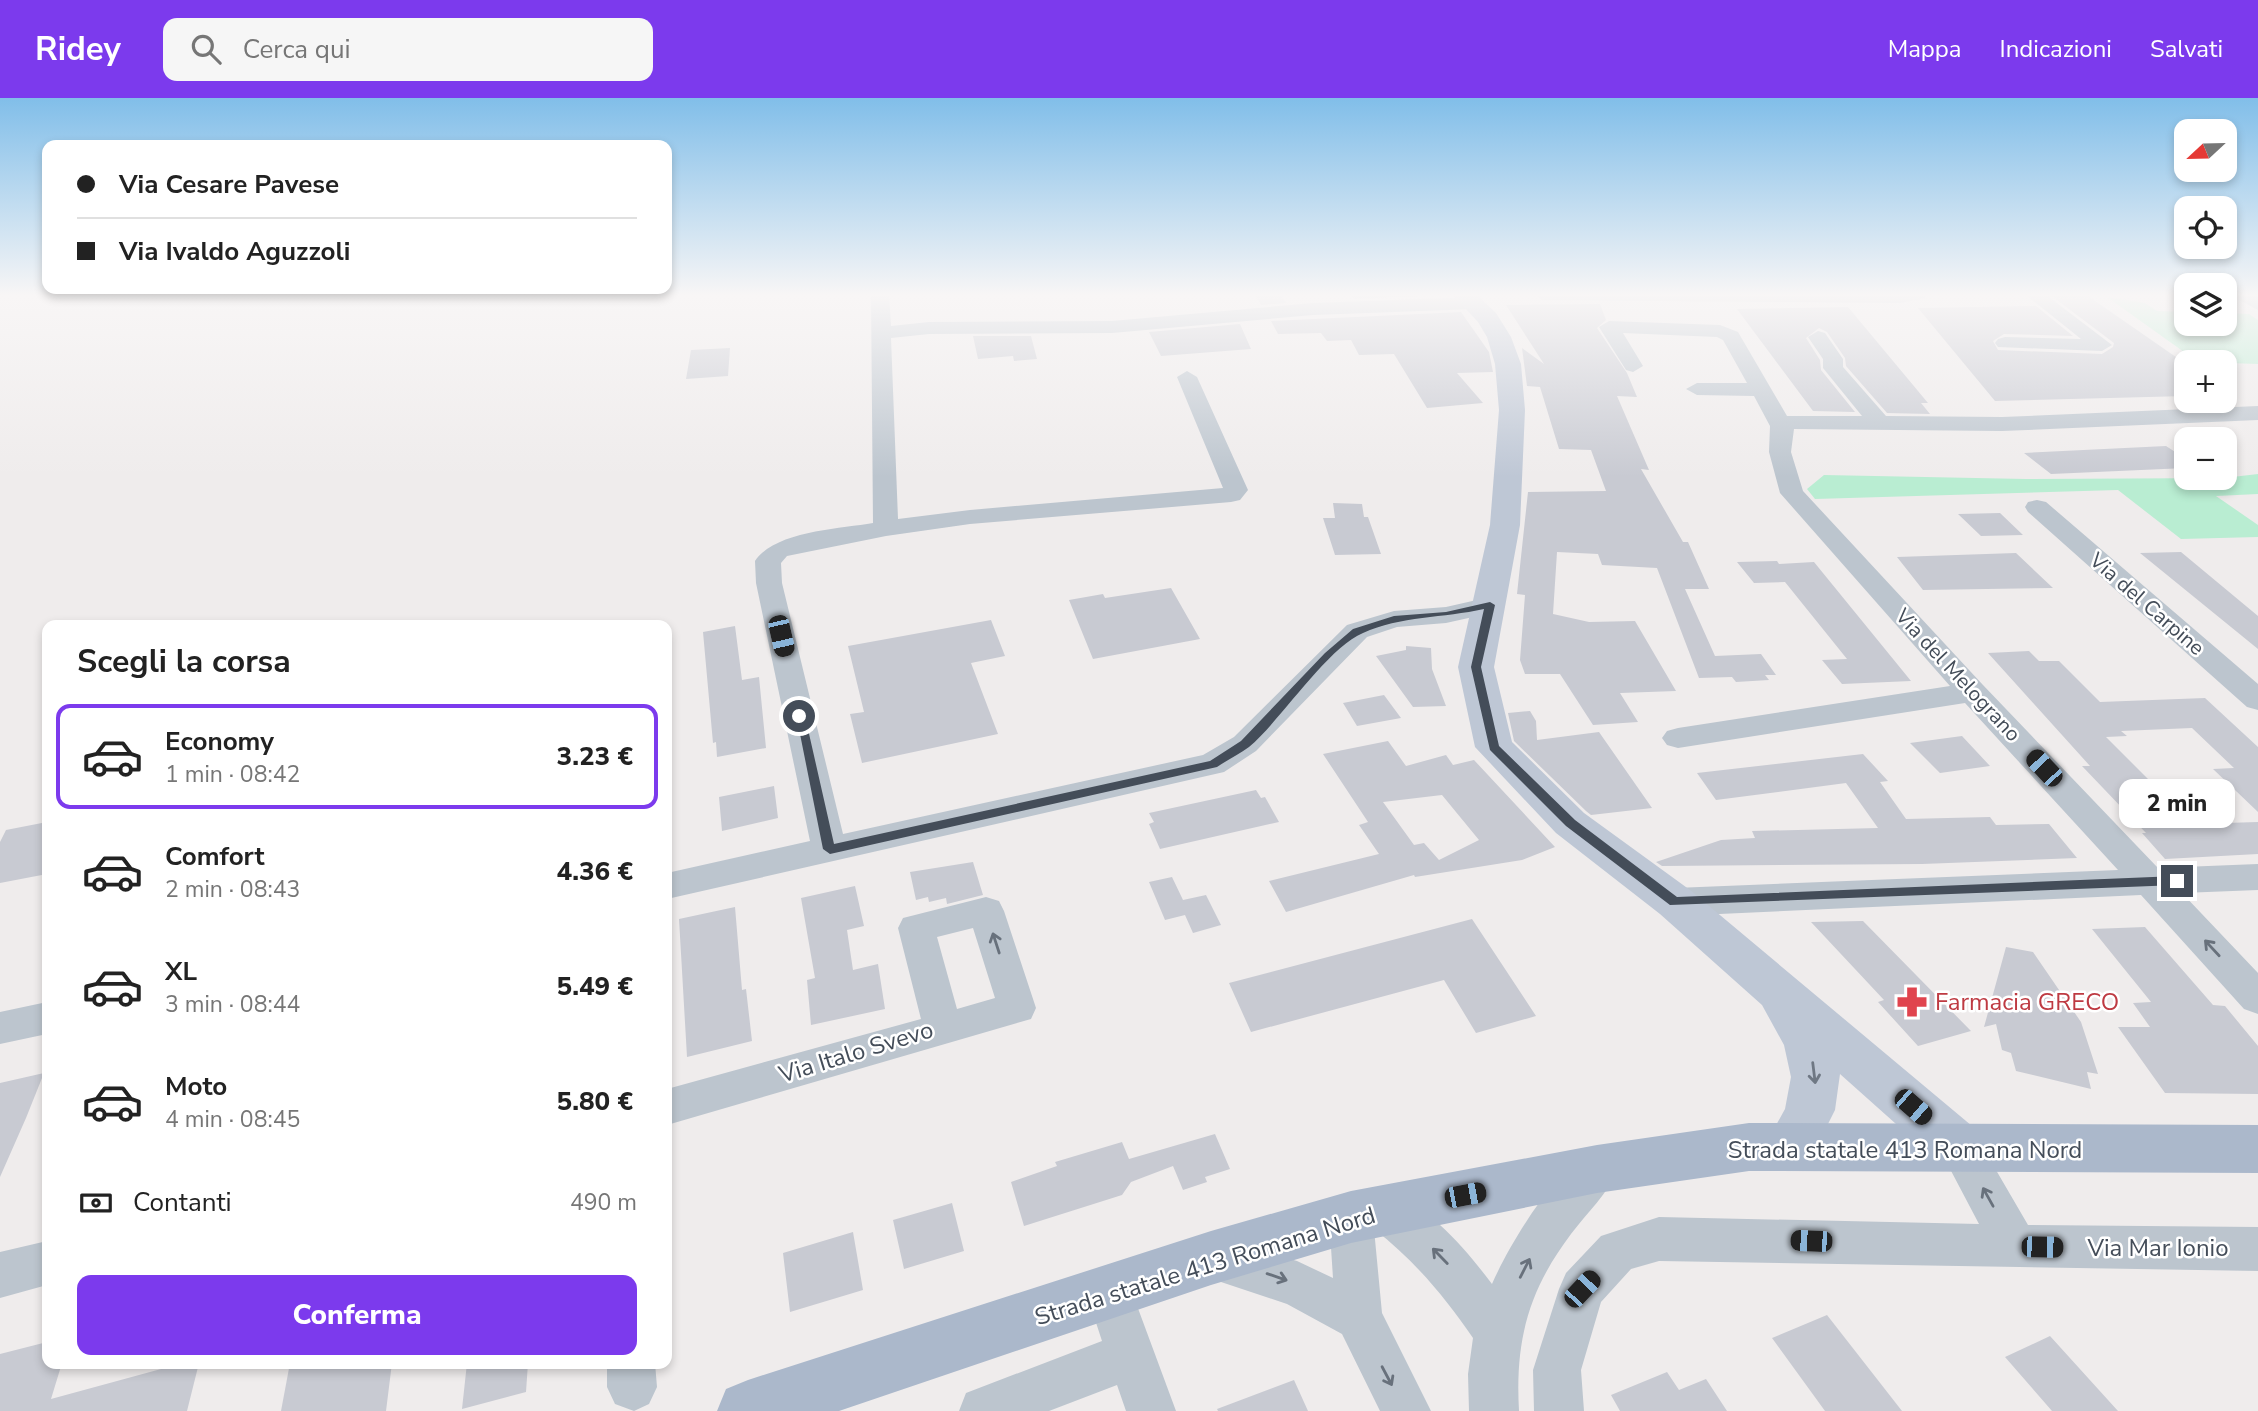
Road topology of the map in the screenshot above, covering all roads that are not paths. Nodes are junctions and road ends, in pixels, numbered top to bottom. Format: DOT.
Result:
graph roads {
  1 [pos="881,355"];
  2 [pos="1505,355"];
  3 [pos="1626,355"];
  4 [pos="1742,355"];
  5 [pos="1830,355"];
  6 [pos="1633,366"];
  7 [pos="1186,377"];
  8 [pos="1697,389"];
  9 [pos="1763,390"];
  10 [pos="2258,413"];
  11 [pos="1881,423"];
  12 [pos="1781,426"];
  13 [pos="2037,506"];
  14 [pos="886,528"];
  15 [pos="1490,605"];
  16 [pos="1972,692"];
  17 [pos="2258,700"];
  18 [pos="1678,738"];
  19 [pos="830,849"];
  20 [pos="2258,877"];
  21 [pos="2151,882"];
  22 [pos="672,885"];
  23 [pos="1675,902"];
  24 [pos="1739,956"];
  25 [pos="2258,998"];
  26 [pos="42,1019"];
  27 [pos="0,1028"];
  28 [pos="943,1029"];
  29 [pos="672,1106"];
  30 [pos="1790,1147"];
  31 [pos="1960,1148"];
  32 [pos="2258,1149"];
  33 [pos="1597,1169"];
  34 [pos="1369,1214"];
  35 [pos="2016,1247"];
  36 [pos="2258,1248"];
  37 [pos="1211,1258"];
  38 [pos="42,1264"];
  39 [pos="0,1275"];
  40 [pos="1109,1292"];
  41 [pos="1359,1317"];
  42 [pos="1496,1329"];
  43 [pos="1131,1355"];
  44 [pos="748,1411"];
  45 [pos="984,1411"];
  46 [pos="1151,1411"];
  47 [pos="1405,1411"];
  48 [pos="1493,1411"];
  49 [pos="1559,1411"];
  1 -- 14 [label="street"];
  2 -- 15 [label="street"];
  3 -- 6 [label="street, Via del Melograno"];
  4 -- 9 [label="street, Via del Melograno"];
  5 -- 11 [label="street"];
  7 -- 14 [label="street"];
  8 -- 9 [label="street"];
  9 -- 12 [label="street, Via del Melograno"];
  10 -- 11 [label="street"];
  11 -- 12 [label="street"];
  12 -- 16 [label="street, Via del Melograno"];
  13 -- 17 [label="street, Via del Carpine"];
  14 -- 19 [label="street"];
  15 -- 19 [label="street"];
  15 -- 23 [label="street"];
  16 -- 18 [label="street"];
  16 -- 21 [label="street, Via del Melograno"];
  19 -- 22 [label="street"];
  20 -- 21 [label="street"];
  21 -- 23 [label="street"];
  25 -- 21 [label="street, Via del Melograno, one-way"];
  23 -- 24 [label="street"];
  24 -- 30 [label="street, one-way"];
  24 -- 31 [label="street"];
  26 -- 27 [label="street"];
  28 -- 28 [label="street, Via Italo Svevo, one-way"];
  28 -- 29 [label="street, Via Italo Svevo"];
  30 -- 31 [label="main road, Strada statale 413 Romana Nord"];
  30 -- 33 [label="main road, Strada statale 413 Romana Nord"];
  31 -- 32 [label="main road, Strada statale 413 Romana Nord"];
  35 -- 31 [label="street, one-way"];
  33 -- 34 [label="main road, Strada statale 413 Romana Nord"];
  42 -- 33 [label="street, one-way"];
  34 -- 37 [label="main road, Strada statale 413 Romana Nord"];
  34 -- 41 [label="street"];
  42 -- 34 [label="street, one-way"];
  35 -- 36 [label="street, Via Mar Ionio"];
  35 -- 49 [label="street, Via Mar Ionio"];
  37 -- 40 [label="main road, Strada statale 413 Romana Nord"];
  37 -- 41 [label="street, one-way"];
  38 -- 39 [label="street"];
  40 -- 43 [label="street"];
  40 -- 44 [label="main road, Strada statale 413 Romana Nord"];
  41 -- 47 [label="street, one-way"];
  42 -- 48 [label="street"];
  43 -- 45 [label="street"];
  43 -- 46 [label="street"];
}
